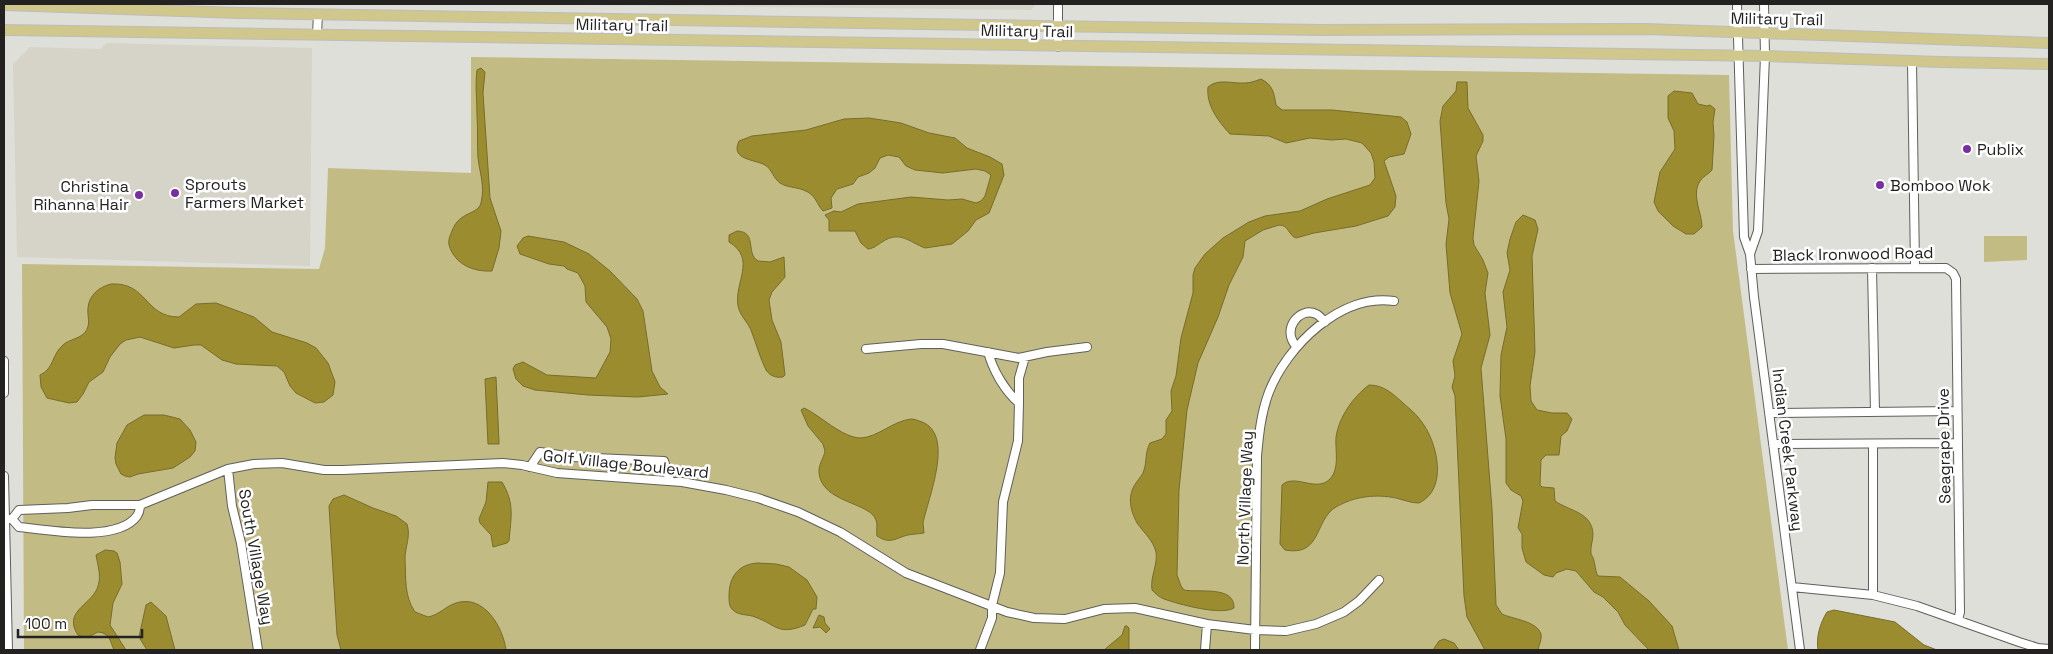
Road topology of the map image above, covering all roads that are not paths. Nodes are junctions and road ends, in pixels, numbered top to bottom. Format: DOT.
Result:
graph roads {
  1 [pos="1058,4"];
  2 [pos="1737,4"];
  3 [pos="1764,4"];
  4 [pos="4,5"];
  5 [pos="239,8"];
  6 [pos="318,14"];
  7 [pos="1058,26"];
  8 [pos="4,30"];
  9 [pos="318,34"];
  10 [pos="1737,34"];
  11 [pos="1765,34"];
  12 [pos="2049,43"];
  13 [pos="1058,47"];
  14 [pos="1739,56"];
  15 [pos="1765,56"];
  16 [pos="1912,61"];
  17 [pos="2049,64"];
  18 [pos="1750,254"];
  19 [pos="1915,267"];
  20 [pos="1872,268"];
  21 [pos="1751,269"];
  22 [pos="1953,273"];
  23 [pos="1394,301"];
  24 [pos="1325,322"];
  25 [pos="1087,347"];
  26 [pos="1297,347"];
  27 [pos="866,349"];
  28 [pos="988,352"];
  29 [pos="1025,358"];
  30 [pos="4,361"];
  31 [pos="4,393"];
  32 [pos="1018,403"];
  33 [pos="1956,411"];
  34 [pos="1874,412"];
  35 [pos="1769,414"];
  36 [pos="1773,444"];
  37 [pos="1873,444"];
  38 [pos="1957,444"];
  39 [pos="530,467"];
  40 [pos="228,469"];
  41 [pos="4,476"];
  42 [pos="670,481"];
  43 [pos="140,505"];
  44 [pos="7,519"];
  45 [pos="1379,580"];
  46 [pos="1792,587"];
  47 [pos="1873,595"];
  48 [pos="992,604"];
  49 [pos="1958,620"];
  50 [pos="1207,624"];
  51 [pos="1255,630"];
  52 [pos="2049,649"];
  53 [pos="8,650"];
  54 [pos="258,650"];
  55 [pos="980,650"];
  56 [pos="1205,650"];
  57 [pos="1255,650"];
  58 [pos="1800,650"];
  1 -- 7 [label="street"];
  2 -- 10 [label="street, Indian Creek Parkway"];
  3 -- 11 [label="street, Indian Creek Parkway"];
  4 -- 5 [label="main road, Military Trail"];
  5 -- 6 [label="main road, Military Trail"];
  6 -- 7 [label="main road, Military Trail"];
  6 -- 9 [label="street"];
  7 -- 10 [label="main road, Military Trail"];
  7 -- 13 [label="street"];
  8 -- 9 [label="main road, Military Trail"];
  9 -- 13 [label="main road, Military Trail"];
  10 -- 11 [label="main road, Military Trail"];
  10 -- 14 [label="street, Indian Creek Parkway"];
  11 -- 12 [label="main road, Military Trail"];
  11 -- 15 [label="street, Indian Creek Parkway"];
  13 -- 14 [label="main road, Military Trail"];
  14 -- 15 [label="main road, Military Trail"];
  14 -- 18 [label="street, Indian Creek Parkway"];
  15 -- 16 [label="main road, Military Trail"];
  15 -- 18 [label="street, Indian Creek Parkway"];
  16 -- 17 [label="main road, Military Trail"];
  16 -- 19 [label="street"];
  18 -- 21 [label="street, Indian Creek Parkway"];
  19 -- 20 [label="street, Black Ironwood Road"];
  19 -- 22 [label="street, Black Ironwood Road"];
  20 -- 21 [label="street, Black Ironwood Road"];
  20 -- 34 [label="street"];
  21 -- 35 [label="street, Indian Creek Parkway"];
  22 -- 33 [label="street, Seagrape Drive"];
  23 -- 24 [label="street, North Village Way"];
  24 -- 26 [label="street, North Village Way"];
  24 -- 26 [label="street"];
  25 -- 29 [label="street"];
  26 -- 51 [label="street, North Village Way"];
  27 -- 28 [label="street"];
  28 -- 29 [label="street"];
  28 -- 32 [label="street"];
  29 -- 32 [label="street"];
  30 -- 31 [label="street"];
  32 -- 48 [label="street"];
  33 -- 34 [label="street"];
  33 -- 38 [label="street, Seagrape Drive"];
  34 -- 35 [label="street"];
  35 -- 36 [label="street, Indian Creek Parkway"];
  36 -- 37 [label="street"];
  36 -- 46 [label="street, Indian Creek Parkway"];
  37 -- 38 [label="street"];
  37 -- 47 [label="street"];
  38 -- 49 [label="street, Seagrape Drive"];
  39 -- 40 [label="street, Golf Village Boulevard"];
  39 -- 42 [label="street, Golf Village Boulevard"];
  39 -- 42 [label="street"];
  40 -- 43 [label="street, Golf Village Boulevard"];
  40 -- 54 [label="street, South Village Way"];
  41 -- 44 [label="street"];
  42 -- 48 [label="street, Golf Village Boulevard"];
  43 -- 44 [label="street, Golf Village Boulevard"];
  43 -- 44 [label="street"];
  44 -- 53 [label="street"];
  45 -- 51 [label="street, Golf Village Boulevard"];
  46 -- 47 [label="street"];
  46 -- 58 [label="street, Indian Creek Parkway"];
  47 -- 49 [label="street"];
  48 -- 50 [label="street, Golf Village Boulevard"];
  48 -- 55 [label="street"];
  49 -- 52 [label="street"];
  50 -- 51 [label="street, Golf Village Boulevard"];
  50 -- 56 [label="street"];
  51 -- 57 [label="street"];
}
